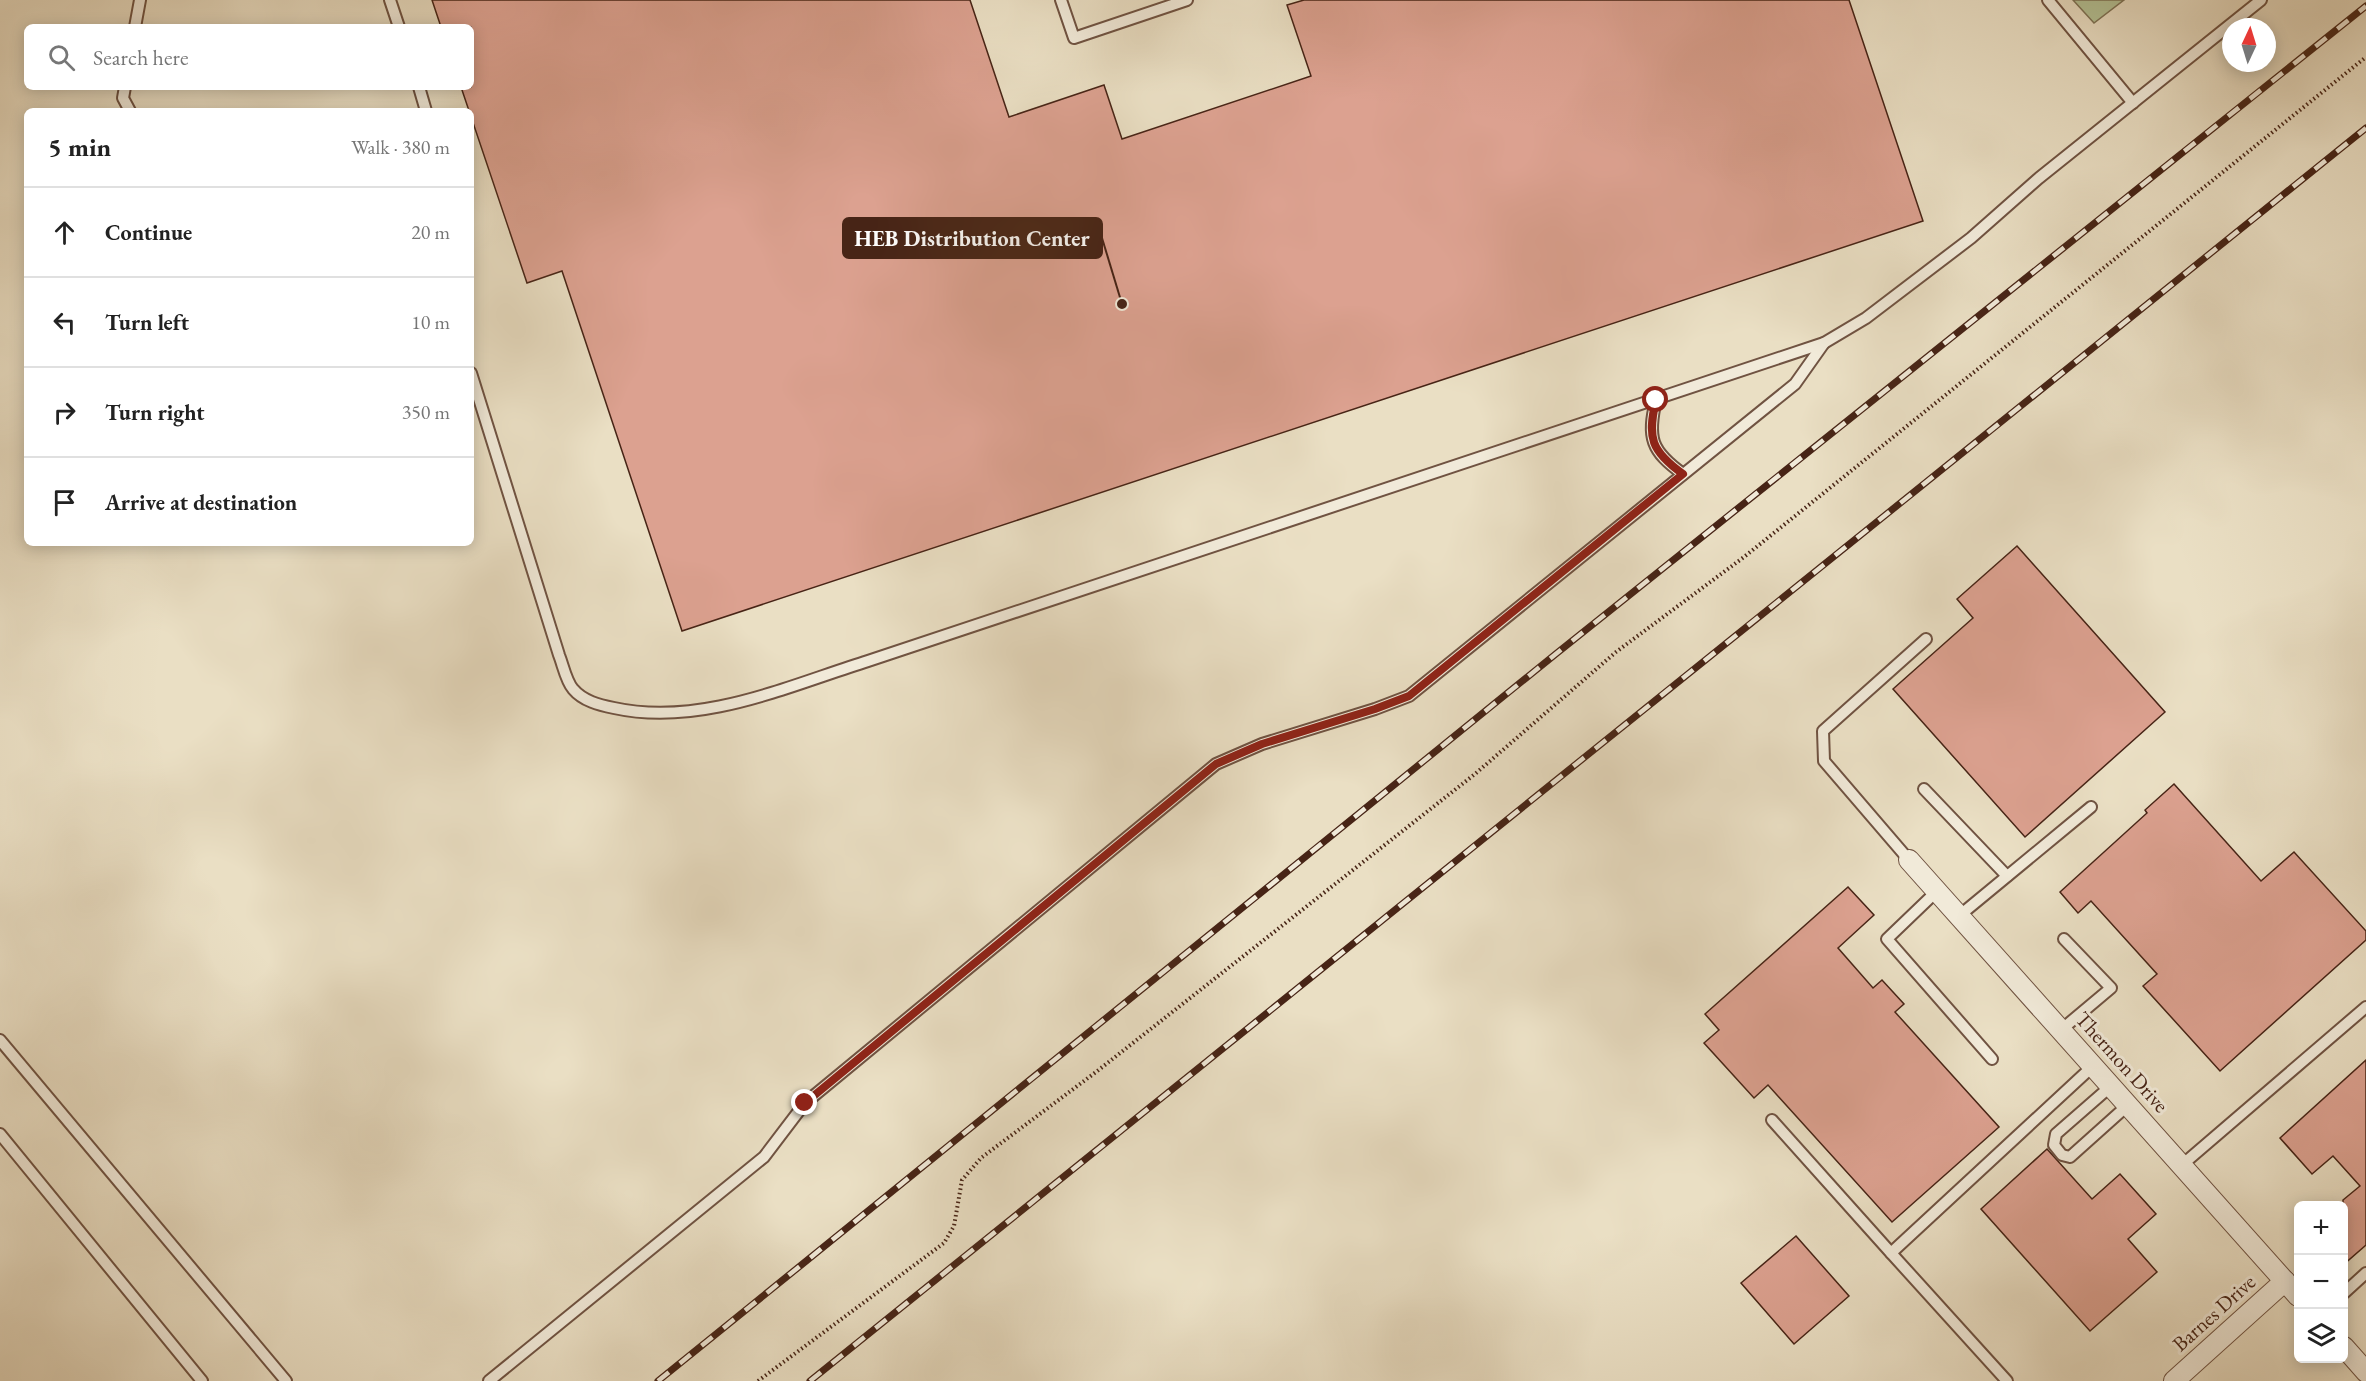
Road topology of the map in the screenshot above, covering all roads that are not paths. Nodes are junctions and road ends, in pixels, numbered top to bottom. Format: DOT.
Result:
graph roads {
  1 [pos="140,0"];
  2 [pos="390,0"];
  3 [pos="1062,0"];
  4 [pos="1187,0"];
  5 [pos="2048,0"];
  6 [pos="2261,0"];
  7 [pos="136,24"];
  8 [pos="398,24"];
  9 [pos="124,90"];
  10 [pos="419,90"];
  11 [pos="2133,103"];
  12 [pos="128,108"];
  13 [pos="425,108"];
  14 [pos="1824,343"];
  15 [pos="474,383"];
  16 [pos="1656,400"];
  17 [pos="1683,474"];
  18 [pos="1926,639"];
  19 [pos="1924,789"];
  20 [pos="2091,807"];
  21 [pos="1909,860"];
  22 [pos="2007,876"];
  23 [pos="1937,891"];
  24 [pos="1959,916"];
  25 [pos="2064,939"];
  26 [pos="2366,1007"];
  27 [pos="2061,1030"];
  28 [pos="0,1040"];
  29 [pos="1992,1059"];
  30 [pos="2093,1066"];
  31 [pos="2111,1086"];
  32 [pos="2128,1105"];
  33 [pos="1772,1120"];
  34 [pos="0,1134"];
  35 [pos="2182,1165"];
  36 [pos="1891,1252"];
  37 [pos="2366,1273"];
  38 [pos="2285,1281"];
  39 [pos="2348,1289"];
  40 [pos="2294,1291"];
  41 [pos="2348,1352"];
  42 [pos="2366,1372"];
  43 [pos="202,1381"];
  44 [pos="286,1381"];
  45 [pos="489,1381"];
  46 [pos="2007,1381"];
  47 [pos="2174,1381"];
  1 -- 7 [label="lane"];
  2 -- 8 [label="lane"];
  3 -- 4 [label="lane"];
  5 -- 11 [label="lane"];
  6 -- 11 [label="lane"];
  9 -- 12 [label="lane"];
  10 -- 13 [label="lane"];
  11 -- 14 [label="lane"];
  14 -- 16 [label="lane"];
  14 -- 17 [label="lane"];
  15 -- 16 [label="lane"];
  16 -- 17 [label="lane"];
  17 -- 45 [label="lane"];
  18 -- 21 [label="lane"];
  19 -- 22 [label="lane"];
  20 -- 22 [label="lane"];
  21 -- 23 [label="street, Thermon Drive"];
  22 -- 24 [label="lane"];
  23 -- 24 [label="street, Thermon Drive"];
  23 -- 29 [label="lane"];
  24 -- 27 [label="street, Thermon Drive"];
  25 -- 27 [label="lane"];
  26 -- 35 [label="lane"];
  27 -- 30 [label="street, Thermon Drive"];
  28 -- 44 [label="lane"];
  30 -- 31 [label="street, Thermon Drive"];
  30 -- 36 [label="lane"];
  31 -- 32 [label="street, Thermon Drive"];
  31 -- 32 [label="lane"];
  32 -- 35 [label="street, Thermon Drive"];
  33 -- 36 [label="lane"];
  34 -- 43 [label="lane"];
  35 -- 38 [label="street, Thermon Drive"];
  36 -- 46 [label="lane"];
  37 -- 39 [label="lane"];
  38 -- 40 [label="street, Thermon Drive"];
  38 -- 47 [label="street, Barnes Drive"];
  41 -- 42 [label="street"];
}
